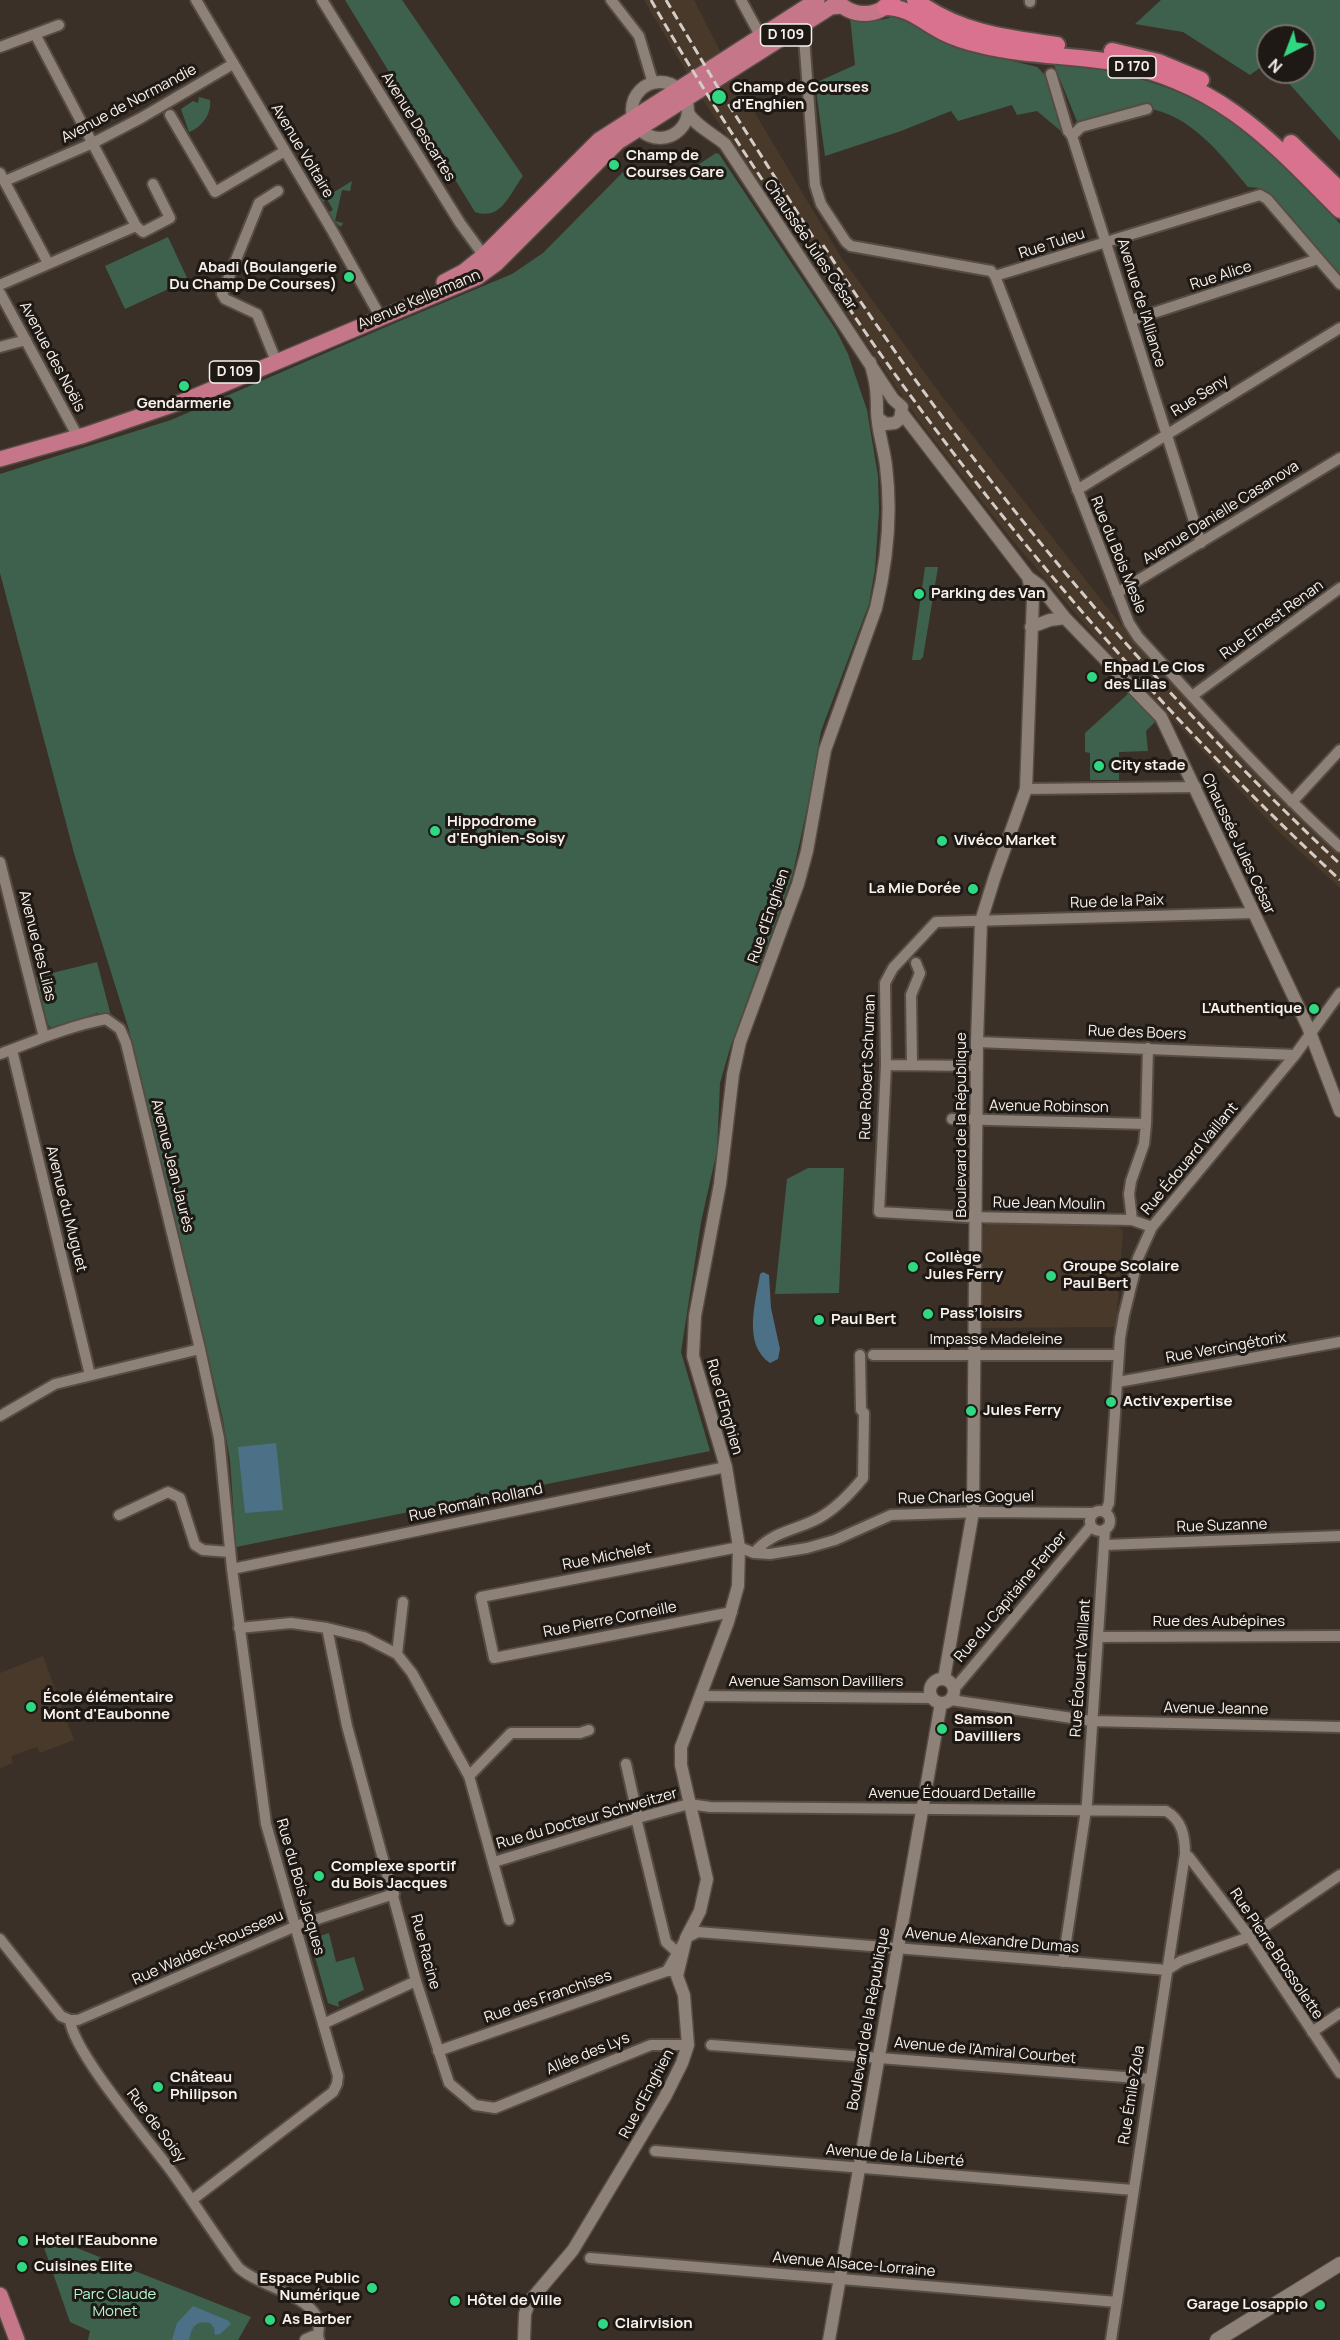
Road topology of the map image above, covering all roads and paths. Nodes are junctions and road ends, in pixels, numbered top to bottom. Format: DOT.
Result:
graph roads {
  1 [pos="196,0"];
  2 [pos="322,0"];
  3 [pos="611,0"];
  4 [pos="741,0"];
  5 [pos="817,0"];
  6 [pos="915,0"];
  7 [pos="838,3"];
  8 [pos="889,4"];
  9 [pos="59,25"];
  10 [pos="801,26"];
  11 [pos="35,34"];
  12 [pos="761,36"];
  13 [pos="0,47"];
  14 [pos="233,64"];
  15 [pos="1051,74"];
  16 [pos="653,83"];
  17 [pos="684,100"];
  18 [pos="1147,109"];
  19 [pos="170,115"];
  20 [pos="636,124"];
  21 [pos="680,129"];
  22 [pos="1072,136"];
  23 [pos="93,143"];
  24 [pos="725,144"];
  25 [pos="285,151"];
  26 [pos="2,177"];
  27 [pos="153,184"];
  28 [pos="1340,190"];
  29 [pos="278,191"];
  30 [pos="1340,210"];
  31 [pos="136,226"];
  32 [pos="1107,242"];
  33 [pos="1318,259"];
  34 [pos="488,261"];
  35 [pos="48,263"];
  36 [pos="995,276"];
  37 [pos="1340,284"];
  38 [pos="0,285"];
  39 [pos="0,293"];
  40 [pos="380,315"];
  41 [pos="1132,320"];
  42 [pos="1340,328"];
  43 [pos="26,340"];
  44 [pos="0,348"];
  45 [pos="276,358"];
  46 [pos="870,362"];
  47 [pos="893,399"];
  48 [pos="889,417"];
  49 [pos="76,434"];
  50 [pos="1166,435"];
  51 [pos="0,453"];
  52 [pos="1340,458"];
  53 [pos="0,459"];
  54 [pos="1077,490"];
  55 [pos="1201,543"];
  56 [pos="1028,577"];
  57 [pos="1340,588"];
  58 [pos="1117,593"];
  59 [pos="1065,618"];
  60 [pos="1031,627"];
  61 [pos="1192,696"];
  62 [pos="1340,750"];
  63 [pos="1196,787"];
  64 [pos="1026,789"];
  65 [pos="1292,802"];
  66 [pos="1340,847"];
  67 [pos="0,862"];
  68 [pos="1254,914"];
  69 [pos="981,921"];
  70 [pos="916,963"];
  71 [pos="1340,993"];
  72 [pos="1310,1036"];
  73 [pos="44,1037"];
  74 [pos="977,1042"];
  75 [pos="1148,1048"];
  76 [pos="12,1050"];
  77 [pos="0,1054"];
  78 [pos="1296,1055"];
  79 [pos="886,1065"];
  80 [pos="912,1065"];
  81 [pos="977,1066"];
  82 [pos="1340,1112"];
  83 [pos="952,1119"];
  84 [pos="977,1120"];
  85 [pos="1146,1124"];
  86 [pos="880,1169"];
  87 [pos="976,1217"];
  88 [pos="1132,1220"];
  89 [pos="1152,1227"];
  90 [pos="1340,1342"];
  91 [pos="201,1349"];
  92 [pos="860,1355"];
  93 [pos="873,1355"];
  94 [pos="975,1355"];
  95 [pos="1119,1355"];
  96 [pos="90,1375"];
  97 [pos="1118,1382"];
  98 [pos="1,1412"];
  99 [pos="219,1438"];
  100 [pos="726,1467"];
  101 [pos="973,1512"];
  102 [pos="1099,1512"];
  103 [pos="119,1515"];
  104 [pos="1091,1526"];
  105 [pos="1105,1529"];
  106 [pos="1340,1536"];
  107 [pos="1105,1545"];
  108 [pos="739,1547"];
  109 [pos="230,1552"];
  110 [pos="754,1552"];
  111 [pos="232,1569"];
  112 [pos="403,1602"];
  113 [pos="732,1612"];
  114 [pos="239,1628"];
  115 [pos="327,1628"];
  116 [pos="1340,1636"];
  117 [pos="1098,1637"];
  118 [pos="397,1654"];
  119 [pos="494,1658"];
  120 [pos="944,1679"];
  121 [pos="700,1696"];
  122 [pos="945,1697"];
  123 [pos="1092,1721"];
  124 [pos="1340,1727"];
  125 [pos="589,1730"];
  126 [pos="626,1764"];
  127 [pos="469,1776"];
  128 [pos="689,1804"];
  129 [pos="921,1809"];
  130 [pos="1087,1809"];
  131 [pos="638,1818"];
  132 [pos="1185,1854"];
  133 [pos="494,1862"];
  134 [pos="1340,1875"];
  135 [pos="394,1894"];
  136 [pos="700,1911"];
  137 [pos="509,1920"];
  138 [pos="296,1926"];
  139 [pos="707,1933"];
  140 [pos="1249,1937"];
  141 [pos="686,1938"];
  142 [pos="0,1939"];
  143 [pos="897,1948"];
  144 [pos="676,1962"];
  145 [pos="1063,1962"];
  146 [pos="1167,1970"];
  147 [pos="416,1981"];
  148 [pos="1340,2013"];
  149 [pos="70,2020"];
  150 [pos="323,2024"];
  151 [pos="1312,2032"];
  152 [pos="688,2045"];
  153 [pos="711,2045"];
  154 [pos="438,2051"];
  155 [pos="879,2058"];
  156 [pos="1340,2073"];
  157 [pos="1150,2079"];
  158 [pos="502,2106"];
  159 [pos="655,2151"];
  160 [pos="858,2168"];
  161 [pos="1133,2190"];
  162 [pos="192,2200"];
  163 [pos="590,2258"];
  164 [pos="1340,2264"];
  165 [pos="840,2278"];
  166 [pos="0,2295"];
  167 [pos="1117,2302"];
  168 [pos="1230,2336"];
  169 [pos="17,2340"];
  170 [pos="313,2340"];
  171 [pos="524,2340"];
  172 [pos="830,2340"];
  173 [pos="1111,2340"];
  174 [pos="1217,2340"];
  1 -- 14 [label="street, Avenue Voltaire"];
  2 -- 34 [label="street, Avenue Descartes"];
  3 -- 16 [label="street"];
  4 -- 12 [label="street"];
  5 -- 12 [label="main road, Avenue Kellermann / D 109"];
  6 -- 28 [label="highway, D 170"];
  7 -- 8 [label="main road"];
  7 -- 10 [label="main road, Avenue Kellermann / D 109"];
  8 -- 30 [label="highway, D 170"];
  9 -- 11 [label="street"];
  10 -- 17 [label="main road, Avenue Kellermann / D 109"];
  10 -- 36 [label="street"];
  11 -- 13 [label="street"];
  11 -- 23 [label="street"];
  12 -- 17 [label="main road, Avenue Kellermann / D 109"];
  14 -- 23 [label="street, Avenue de Normandie"];
  14 -- 25 [label="street, Avenue Voltaire"];
  15 -- 22 [label="street, Avenue de l'Alliance"];
  16 -- 17 [label="street"];
  16 -- 20 [label="street"];
  17 -- 20 [label="main road, Avenue Kellermann / D 109"];
  17 -- 21 [label="street"];
  17 -- 24 [label="street, Chaussée Jules César"];
  18 -- 22 [label="street"];
  19 -- 25 [label="street"];
  20 -- 21 [label="street"];
  20 -- 34 [label="main road, Avenue Kellermann / D 109"];
  21 -- 24 [label="street"];
  22 -- 32 [label="street, Avenue de l'Alliance"];
  23 -- 26 [label="street, Avenue de Normandie"];
  23 -- 31 [label="street"];
  24 -- 46 [label="street, Chaussée Jules César"];
  25 -- 40 [label="street, Avenue Voltaire"];
  26 -- 35 [label="street"];
  27 -- 31 [label="street"];
  29 -- 45 [label="street"];
  31 -- 35 [label="street"];
  32 -- 33 [label="street, Rue Tuleu"];
  32 -- 36 [label="street, Rue Tuleu"];
  32 -- 41 [label="street, Avenue de l'Alliance"];
  33 -- 37 [label="street"];
  33 -- 41 [label="street, Rue Alice"];
  34 -- 40 [label="main road, Avenue Kellermann / D 109"];
  35 -- 38 [label="street"];
  36 -- 54 [label="street, Rue du Bois Mesle"];
  39 -- 43 [label="street, Avenue des Noëls"];
  40 -- 45 [label="main road, Avenue Kellermann / D 109"];
  41 -- 50 [label="street, Avenue de l'Alliance"];
  42 -- 50 [label="street, Rue Seny"];
  43 -- 44 [label="street"];
  43 -- 49 [label="street, Avenue des Noëls"];
  45 -- 49 [label="main road, Avenue Kellermann / D 109"];
  46 -- 47 [label="street, Chaussée Jules César"];
  46 -- 48 [label="street, Chaussée Jules César"];
  47 -- 48 [label="street"];
  47 -- 48 [label="street, Chaussée Jules César"];
  48 -- 56 [label="street, Chaussée Jules César"];
  48 -- 100 [label="street, Rue d'Enghien"];
  49 -- 51 [label="main road, Avenue Kellermann / D 109"];
  49 -- 53 [label="main road, Avenue Kellermann / D 109"];
  50 -- 54 [label="street, Rue Seny"];
  50 -- 55 [label="street, Avenue de l'Alliance"];
  52 -- 55 [label="street, Avenue Danielle Casanova"];
  54 -- 58 [label="street, Rue du Bois Mesle"];
  55 -- 58 [label="street, Avenue Danielle Casanova"];
  56 -- 59 [label="street, Chaussée Jules César"];
  56 -- 60 [label="street, Boulevard de la République"];
  57 -- 61 [label="street, Rue Ernest Renan"];
  58 -- 61 [label="street, Rue du Bois Mesle"];
  59 -- 60 [label="street"];
  59 -- 63 [label="street, Chaussée Jules César"];
  60 -- 64 [label="street, Boulevard de la République"];
  61 -- 65 [label="street, Rue du Bois Mesle"];
  62 -- 65 [label="street"];
  63 -- 64 [label="street"];
  63 -- 68 [label="street, Chaussée Jules César"];
  64 -- 69 [label="street, Boulevard de la République"];
  65 -- 66 [label="street, Rue du Bois Mesle"];
  67 -- 73 [label="street, Avenue des Lilas"];
  68 -- 69 [label="street, Rue de la Paix"];
  68 -- 72 [label="street, Chaussée Jules César"];
  69 -- 74 [label="street, Boulevard de la République"];
  69 -- 79 [label="street, Rue Robert Schuman"];
  70 -- 80 [label="street"];
  71 -- 72 [label="street, Rue Édouard Vaillant"];
  72 -- 78 [label="street, Rue Édouard Vaillant"];
  72 -- 82 [label="street, Chaussée Jules César"];
  73 -- 76 [label="street, Avenue Jean Jaurès"];
  73 -- 91 [label="street, Avenue Jean Jaurès"];
  74 -- 75 [label="street, Rue des Boers"];
  74 -- 81 [label="street, Boulevard de la République"];
  75 -- 78 [label="street, Rue des Boers"];
  75 -- 85 [label="street"];
  76 -- 77 [label="street, Avenue Jean Jaurès"];
  76 -- 96 [label="street, Avenue du Muguet"];
  78 -- 89 [label="street, Rue Édouard Vaillant"];
  79 -- 80 [label="street"];
  79 -- 86 [label="street, Rue Robert Schuman"];
  80 -- 81 [label="street"];
  81 -- 84 [label="street, Boulevard de la République"];
  83 -- 84 [label="street, Avenue Robinson"];
  84 -- 85 [label="street, Avenue Robinson"];
  84 -- 87 [label="street, Boulevard de la République"];
  85 -- 88 [label="street"];
  86 -- 87 [label="street, Rue Jean Moulin"];
  87 -- 88 [label="street, Rue Jean Moulin"];
  87 -- 94 [label="street, Boulevard de la République"];
  88 -- 89 [label="street, Rue Jean Moulin"];
  89 -- 95 [label="street, Rue Édouard Vaillant"];
  90 -- 97 [label="street, Rue Vercingétorix"];
  91 -- 96 [label="street"];
  91 -- 99 [label="street, Avenue Jean Jaurès"];
  92 -- 110 [label="street"];
  93 -- 94 [label="street, Impasse Madeleine"];
  94 -- 95 [label="street, Impasse Madeleine"];
  94 -- 101 [label="street, Boulevard de la République"];
  95 -- 97 [label="street, Rue Édouard Vaillant"];
  96 -- 98 [label="street"];
  97 -- 102 [label="street, Rue Édouard Vaillant"];
  99 -- 109 [label="street, Rue du Bois Jacques"];
  100 -- 108 [label="street, Rue d'Enghien"];
  100 -- 111 [label="street, Rue Romain Rolland"];
  101 -- 102 [label="street, Rue Charles Goguel"];
  101 -- 110 [label="street, Rue Charles Goguel"];
  101 -- 120 [label="street, Boulevard de la République"];
  102 -- 104 [label="street"];
  102 -- 105 [label="street"];
  103 -- 109 [label="street"];
  104 -- 105 [label="street"];
  104 -- 122 [label="street, Rue du Capitaine Ferber"];
  105 -- 107 [label="street, Rue Édouart Vaillant"];
  106 -- 107 [label="street, Rue Suzanne"];
  107 -- 117 [label="street, Rue Édouart Vaillant"];
  108 -- 110 [label="street, Rue Charles Goguel"];
  108 -- 113 [label="street, Rue d'Enghien"];
  108 -- 119 [label="street, Rue Michelet"];
  109 -- 111 [label="street, Rue du Bois Jacques"];
  111 -- 114 [label="street, Rue du Bois Jacques"];
  112 -- 118 [label="street"];
  113 -- 119 [label="street, Rue Pierre Corneille"];
  113 -- 121 [label="street, Rue d'Enghien"];
  114 -- 115 [label="street"];
  114 -- 138 [label="street, Rue du Bois Jacques"];
  115 -- 118 [label="street"];
  115 -- 135 [label="street, Rue Racine"];
  116 -- 117 [label="street, Rue des Aubépines"];
  117 -- 123 [label="street, Rue Édouart Vaillant"];
  118 -- 127 [label="street"];
  120 -- 122 [label="street"];
  120 -- 122 [label="street, Boulevard de la République"];
  121 -- 122 [label="street, Avenue Samson Davilliers"];
  121 -- 128 [label="street, Rue d'Enghien"];
  122 -- 123 [label="street, Avenue Samson Davilliers"];
  122 -- 129 [label="street, Boulevard de la République"];
  123 -- 124 [label="street, Avenue Jeanne"];
  123 -- 130 [label="street, Rue Édouart Vaillant"];
  125 -- 127 [label="street"];
  126 -- 131 [label="street"];
  127 -- 133 [label="street"];
  128 -- 129 [label="street, Avenue Édouard Detaille"];
  128 -- 131 [label="street, Rue du Docteur Schweitzer"];
  128 -- 136 [label="street, Rue d'Enghien"];
  129 -- 130 [label="street, Avenue Édouard Detaille"];
  129 -- 143 [label="street, Boulevard de la République"];
  130 -- 132 [label="street, Avenue Édouard Detaille"];
  130 -- 145 [label="street, Rue Édouart Vaillant"];
  131 -- 133 [label="street, Rue du Docteur Schweitzer"];
  131 -- 144 [label="street"];
  132 -- 140 [label="street, Rue Pierre Brossolette"];
  132 -- 146 [label="street, Rue Émile Zola"];
  133 -- 137 [label="street"];
  134 -- 140 [label="street"];
  135 -- 138 [label="street, Rue Waldeck-Rousseau"];
  135 -- 147 [label="street, Rue Racine"];
  136 -- 139 [label="street"];
  136 -- 141 [label="street, Rue d'Enghien"];
  138 -- 149 [label="street, Rue Waldeck-Rousseau"];
  138 -- 150 [label="street, Rue du Bois Jacques"];
  139 -- 141 [label="street, Avenue Alexandre Dumas"];
  139 -- 143 [label="street, Avenue Alexandre Dumas"];
  140 -- 146 [label="street"];
  140 -- 151 [label="street, Rue Pierre Brossolette"];
  141 -- 144 [label="street, Rue d'Enghien"];
  142 -- 149 [label="street, Rue de Soisy"];
  143 -- 145 [label="street, Avenue Alexandre Dumas"];
  143 -- 155 [label="street, Boulevard de la République"];
  144 -- 152 [label="street, Rue d'Enghien"];
  144 -- 154 [label="street, Rue des Franchises"];
  145 -- 146 [label="street, Avenue Alexandre Dumas"];
  146 -- 157 [label="street, Rue Émile Zola"];
  147 -- 150 [label="street"];
  147 -- 154 [label="street, Rue Racine"];
  148 -- 151 [label="street"];
  149 -- 162 [label="street, Rue de Soisy"];
  150 -- 162 [label="street, Rue du Bois Jacques"];
  151 -- 156 [label="street, Rue Pierre Brossolette"];
  152 -- 158 [label="street, Allée des Lys"];
  152 -- 171 [label="street, Rue d'Enghien"];
  153 -- 155 [label="street, Avenue de l'Amiral Courbet"];
  154 -- 158 [label="street, Rue Racine"];
  155 -- 157 [label="street, Avenue de l'Amiral Courbet"];
  155 -- 160 [label="street, Boulevard de la République"];
  157 -- 161 [label="street, Rue Émile Zola"];
  159 -- 160 [label="street, Avenue de la Liberté"];
  160 -- 161 [label="street, Avenue de la Liberté"];
  160 -- 165 [label="street, Boulevard de la République"];
  161 -- 167 [label="street, Rue Émile Zola"];
  162 -- 170 [label="street, Rue de Soisy"];
  163 -- 165 [label="street, Avenue Alsace-Lorraine"];
  164 -- 168 [label="main road"];
  165 -- 167 [label="street, Avenue Alsace-Lorraine"];
  165 -- 172 [label="street, Boulevard de la République"];
  166 -- 169 [label="main road"];
  167 -- 173 [label="street, Rue Émile Zola"];
  168 -- 174 [label="main road"];
}
